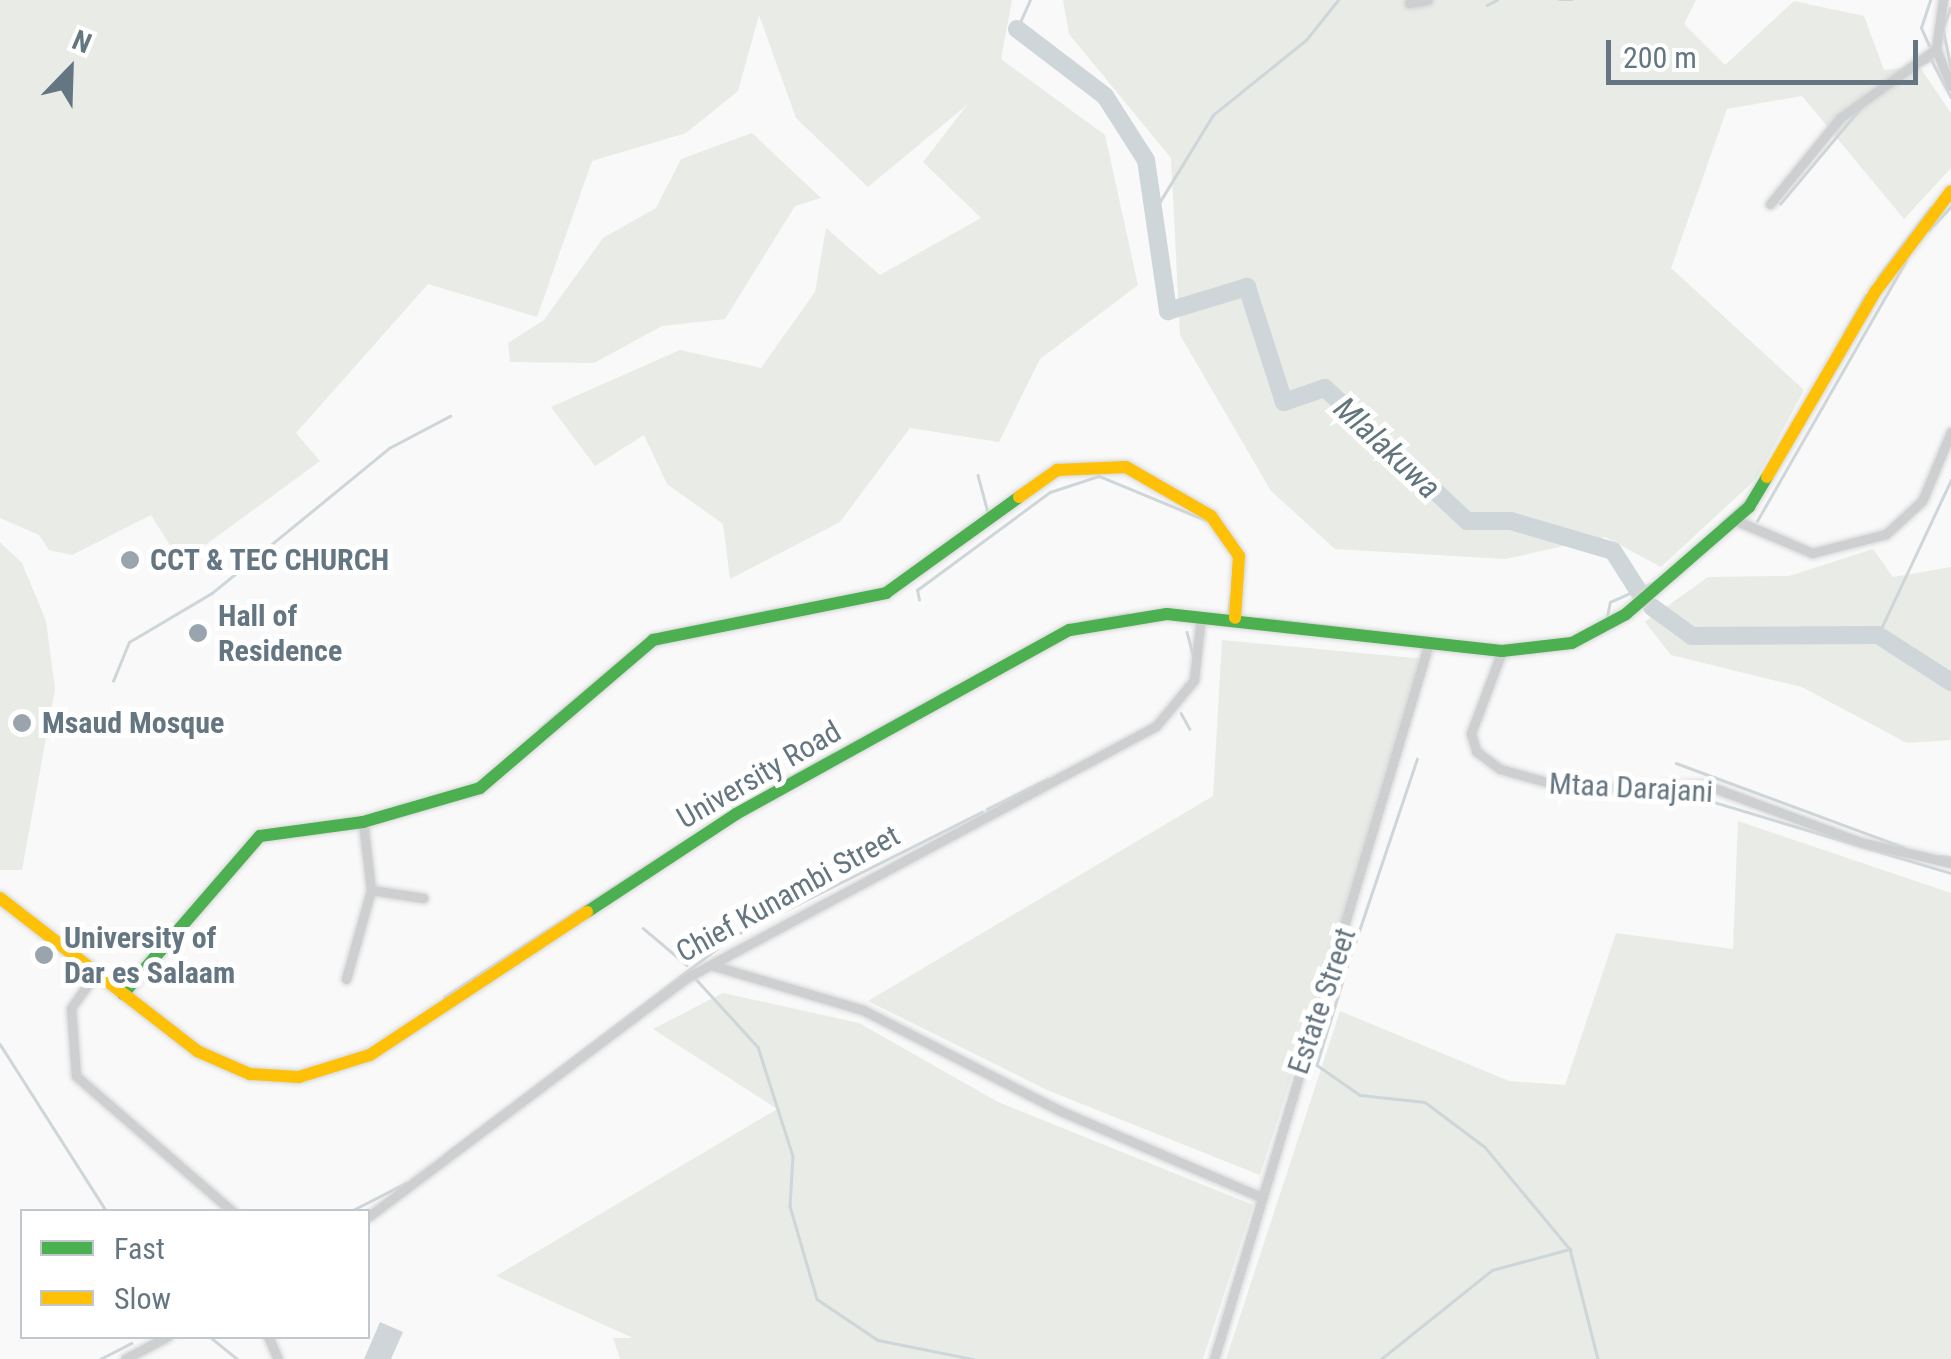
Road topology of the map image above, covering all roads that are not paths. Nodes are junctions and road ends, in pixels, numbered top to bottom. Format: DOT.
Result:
graph roads {
  1 [pos="1428,0"];
  2 [pos="1942,0"];
  3 [pos="1409,3"];
  4 [pos="1936,49"];
  5 [pos="1951,86"];
  6 [pos="1951,191"];
  7 [pos="1770,204"];
  8 [pos="1951,432"];
  9 [pos="1737,521"];
  10 [pos="1202,616"];
  11 [pos="1235,618"];
  12 [pos="1429,643"];
  13 [pos="1502,651"];
  14 [pos="364,822"];
  15 [pos="1951,863"];
  16 [pos="371,890"];
  17 [pos="0,898"];
  18 [pos="423,898"];
  19 [pos="708,965"];
  20 [pos="96,973"];
  21 [pos="346,980"];
  22 [pos="123,994"];
  23 [pos="1260,1196"];
  24 [pos="230,1209"];
  25 [pos="370,1216"];
  26 [pos="162,1339"];
  27 [pos="125,1359"];
  28 [pos="1214,1359"];
  1 -- 3 [label="street"];
  2 -- 4 [label="street"];
  4 -- 5 [label="street"];
  4 -- 7 [label="street"];
  6 -- 9 [label="street, University Road"];
  8 -- 9 [label="street"];
  9 -- 13 [label="street, University Road"];
  10 -- 11 [label="street, University Road"];
  10 -- 19 [label="street, Chief Kunambi Street"];
  10 -- 22 [label="street, University Road"];
  11 -- 12 [label="street, University Road"];
  11 -- 14 [label="street"];
  12 -- 13 [label="street, University Road"];
  12 -- 23 [label="street, Estate Street"];
  13 -- 15 [label="street, Mtaa Darajani"];
  14 -- 16 [label="street"];
  14 -- 22 [label="street"];
  16 -- 18 [label="street"];
  16 -- 21 [label="street"];
  17 -- 20 [label="street, University Road"];
  19 -- 23 [label="street"];
  19 -- 25 [label="street, Chief Kunambi Street"];
  20 -- 22 [label="street, University Road"];
  20 -- 24 [label="street"];
  23 -- 28 [label="street, Estate Street"];
  26 -- 27 [label="street"];
}
